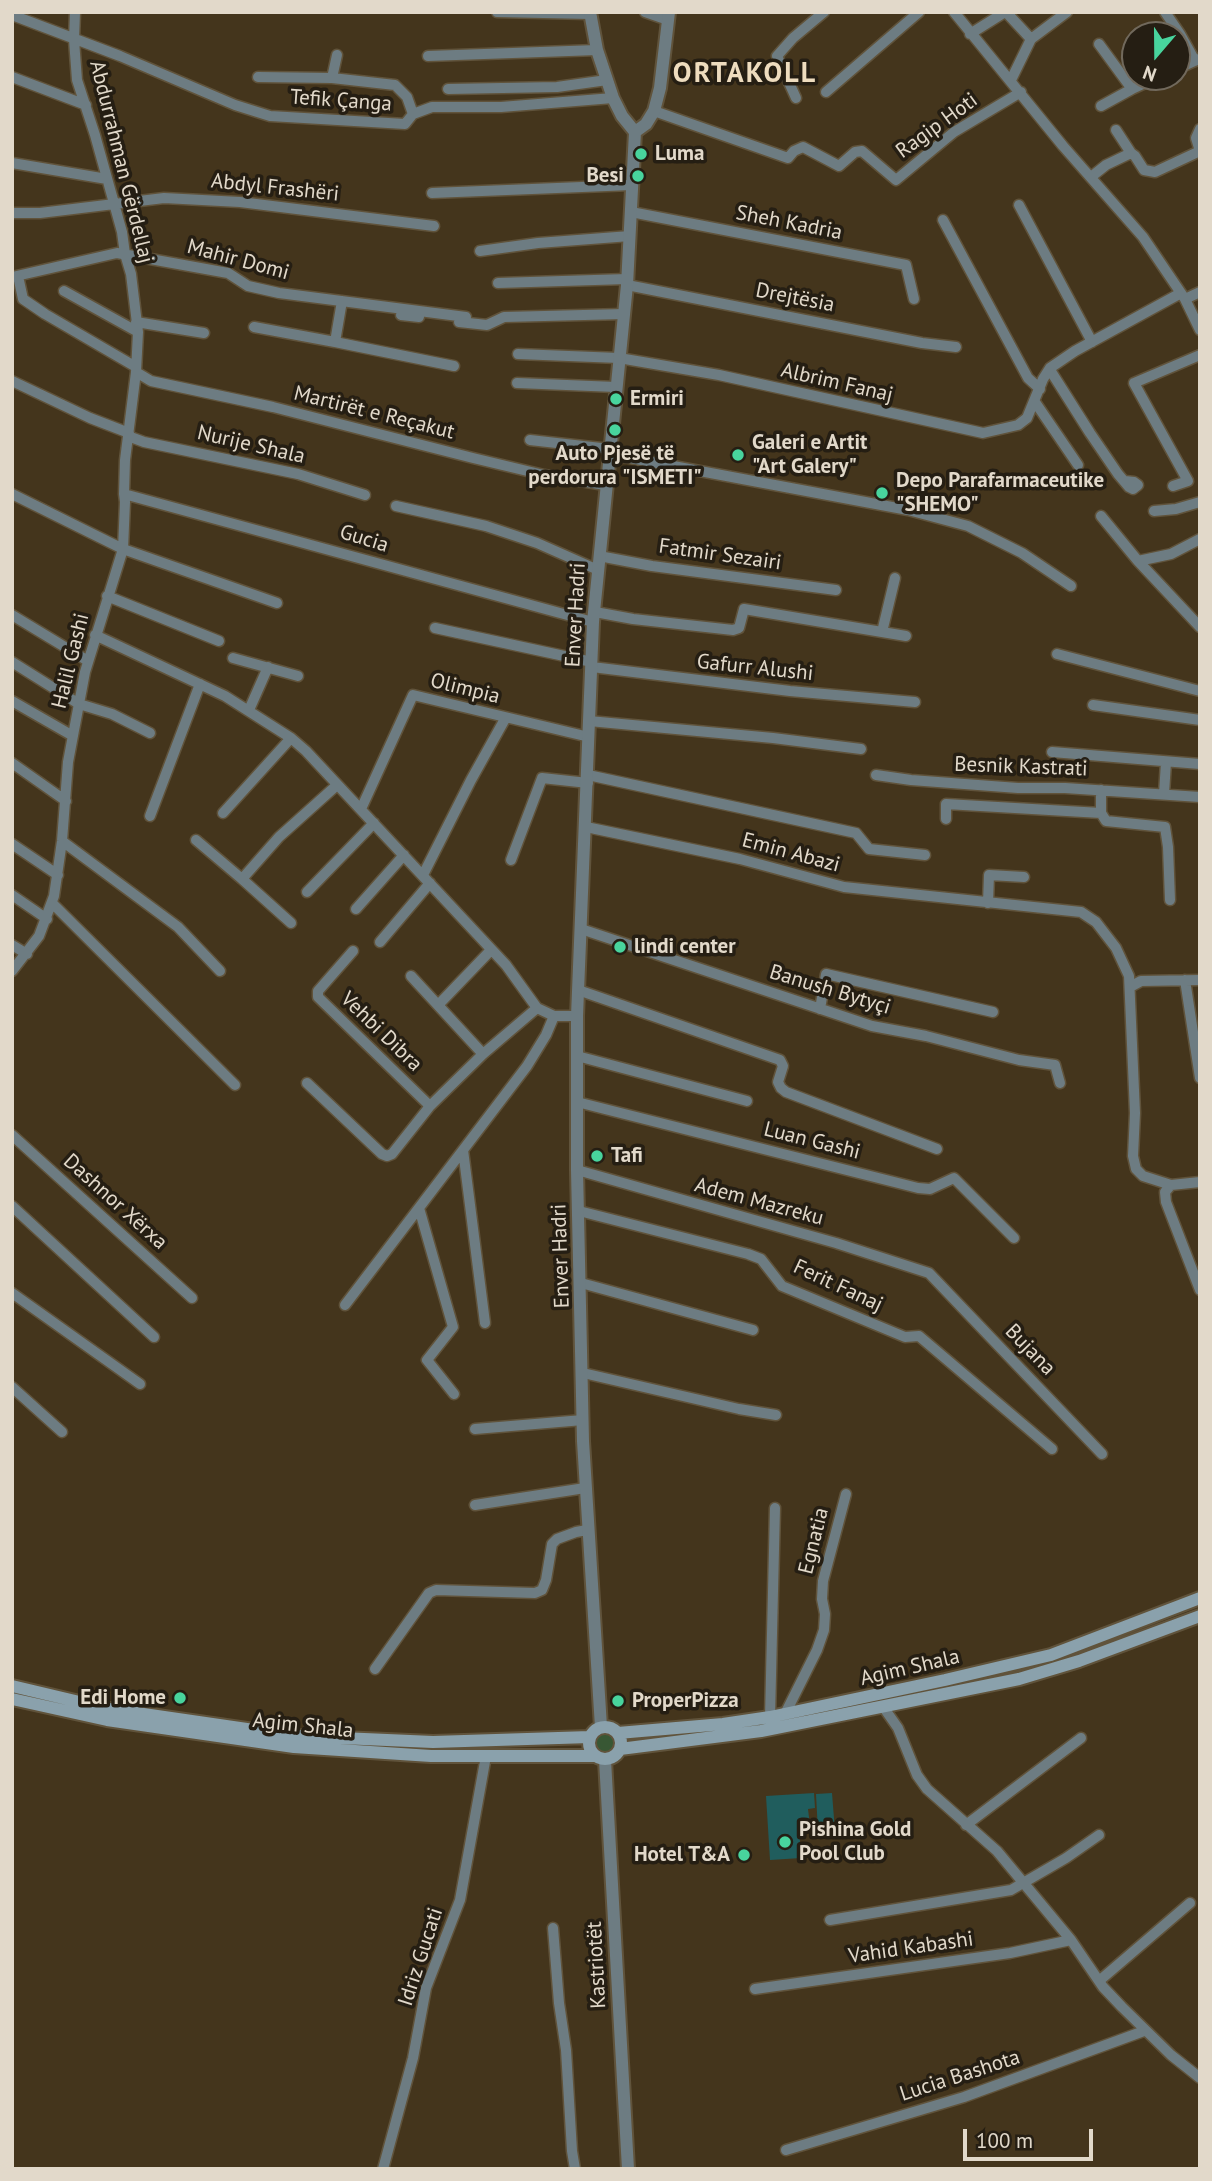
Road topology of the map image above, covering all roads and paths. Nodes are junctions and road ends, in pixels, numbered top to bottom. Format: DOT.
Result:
graph roads {
  1 [pos="75,12"];
  2 [pos="497,12"];
  3 [pos="645,12"];
  4 [pos="824,12"];
  5 [pos="919,12"];
  6 [pos="954,12"];
  7 [pos="1006,12"];
  8 [pos="1067,12"];
  9 [pos="1165,12"];
  10 [pos="590,13"];
  11 [pos="12,15"];
  12 [pos="669,16"];
  13 [pos="812,16"];
  14 [pos="970,34"];
  15 [pos="1031,39"];
  16 [pos="74,40"];
  17 [pos="1099,44"];
  18 [pos="597,50"];
  19 [pos="337,55"];
  20 [pos="428,56"];
  21 [pos="1197,60"];
  22 [pos="1121,74"];
  23 [pos="12,76"];
  24 [pos="258,77"];
  25 [pos="332,78"];
  26 [pos="607,80"];
  27 [pos="1011,80"];
  28 [pos="448,89"];
  29 [pos="1128,91"];
  30 [pos="825,92"];
  31 [pos="1021,92"];
  32 [pos="613,98"];
  33 [pos="796,98"];
  34 [pos="86,105"];
  35 [pos="1101,106"];
  36 [pos="654,111"];
  37 [pos="413,114"];
  38 [pos="1200,129"];
  39 [pos="1116,130"];
  40 [pos="635,132"];
  41 [pos="1200,151"];
  42 [pos="1131,153"];
  43 [pos="12,163"];
  44 [pos="1091,177"];
  45 [pos="107,179"];
  46 [pos="632,185"];
  47 [pos="432,193"];
  48 [pos="112,203"];
  49 [pos="1019,205"];
  50 [pos="631,212"];
  51 [pos="12,213"];
  52 [pos="943,220"];
  53 [pos="434,226"];
  54 [pos="630,236"];
  55 [pos="480,251"];
  56 [pos="125,254"];
  57 [pos="15,277"];
  58 [pos="627,282"];
  59 [pos="498,283"];
  60 [pos="64,291"];
  61 [pos="1200,292"];
  62 [pos="1183,296"];
  63 [pos="914,299"];
  64 [pos="342,301"];
  65 [pos="624,314"];
  66 [pos="401,315"];
  67 [pos="466,317"];
  68 [pos="137,327"];
  69 [pos="254,327"];
  70 [pos="1200,330"];
  71 [pos="204,333"];
  72 [pos="335,342"];
  73 [pos="1092,342"];
  74 [pos="956,347"];
  75 [pos="518,354"];
  76 [pos="1200,355"];
  77 [pos="619,358"];
  78 [pos="454,366"];
  79 [pos="1050,368"];
  80 [pos="136,370"];
  81 [pos="12,381"];
  82 [pos="517,383"];
  83 [pos="616,387"];
  84 [pos="1040,389"];
  85 [pos="1035,402"];
  86 [pos="128,435"];
  87 [pos="530,440"];
  88 [pos="609,452"];
  89 [pos="1077,465"];
  90 [pos="1123,480"];
  91 [pos="606,485"];
  92 [pos="1173,486"];
  93 [pos="12,494"];
  94 [pos="124,494"];
  95 [pos="365,495"];
  96 [pos="1200,502"];
  97 [pos="396,506"];
  98 [pos="1154,511"];
  99 [pos="1101,516"];
  100 [pos="1200,538"];
  101 [pos="122,549"];
  102 [pos="598,556"];
  103 [pos="1138,561"];
  104 [pos="598,570"];
  105 [pos="895,578"];
  106 [pos="1072,586"];
  107 [pos="836,590"];
  108 [pos="107,596"];
  109 [pos="277,603"];
  110 [pos="12,615"];
  111 [pos="594,617"];
  112 [pos="1200,627"];
  113 [pos="435,628"];
  114 [pos="882,632"];
  115 [pos="95,635"];
  116 [pos="906,636"];
  117 [pos="219,641"];
  118 [pos="1056,654"];
  119 [pos="233,658"];
  120 [pos="88,661"];
  121 [pos="12,662"];
  122 [pos="592,664"];
  123 [pos="268,667"];
  124 [pos="298,676"];
  125 [pos="200,684"];
  126 [pos="1200,691"];
  127 [pos="12,701"];
  128 [pos="915,702"];
  129 [pos="79,704"];
  130 [pos="1094,705"];
  131 [pos="249,710"];
  132 [pos="505,719"];
  133 [pos="1200,720"];
  134 [pos="589,721"];
  135 [pos="150,733"];
  136 [pos="73,736"];
  137 [pos="589,737"];
  138 [pos="290,738"];
  139 [pos="861,749"];
  140 [pos="1052,752"];
  141 [pos="1166,762"];
  142 [pos="12,764"];
  143 [pos="1200,764"];
  144 [pos="876,775"];
  145 [pos="588,779"];
  146 [pos="337,785"];
  147 [pos="1101,789"];
  148 [pos="1164,794"];
  149 [pos="1200,797"];
  150 [pos="65,801"];
  151 [pos="361,810"];
  152 [pos="223,813"];
  153 [pos="1101,813"];
  154 [pos="150,816"];
  155 [pos="946,819"];
  156 [pos="374,823"];
  157 [pos="586,827"];
  158 [pos="196,840"];
  159 [pos="62,841"];
  160 [pos="12,844"];
  161 [pos="404,855"];
  162 [pos="925,855"];
  163 [pos="511,860"];
  164 [pos="58,875"];
  165 [pos="1024,877"];
  166 [pos="242,879"];
  167 [pos="427,879"];
  168 [pos="307,892"];
  169 [pos="12,895"];
  170 [pos="1170,900"];
  171 [pos="52,903"];
  172 [pos="988,903"];
  173 [pos="356,909"];
  174 [pos="47,919"];
  175 [pos="291,923"];
  176 [pos="581,929"];
  177 [pos="380,942"];
  178 [pos="12,945"];
  179 [pos="491,950"];
  180 [pos="353,951"];
  181 [pos="27,954"];
  182 [pos="12,971"];
  183 [pos="220,971"];
  184 [pos="411,976"];
  185 [pos="1185,980"];
  186 [pos="1200,980"];
  187 [pos="1130,987"];
  188 [pos="578,990"];
  189 [pos="441,1002"];
  190 [pos="537,1008"];
  191 [pos="820,1009"];
  192 [pos="993,1012"];
  193 [pos="554,1016"];
  194 [pos="577,1016"];
  195 [pos="483,1054"];
  196 [pos="577,1056"];
  197 [pos="1200,1078"];
  198 [pos="307,1083"];
  199 [pos="1060,1083"];
  200 [pos="234,1085"];
  201 [pos="747,1101"];
  202 [pos="577,1102"];
  203 [pos="430,1106"];
  204 [pos="12,1135"];
  205 [pos="937,1149"];
  206 [pos="463,1150"];
  207 [pos="577,1170"];
  208 [pos="1200,1182"];
  209 [pos="1171,1185"];
  210 [pos="12,1206"];
  211 [pos="419,1208"];
  212 [pos="579,1211"];
  213 [pos="1014,1238"];
  214 [pos="929,1273"];
  215 [pos="581,1283"];
  216 [pos="1200,1290"];
  217 [pos="12,1293"];
  218 [pos="192,1298"];
  219 [pos="345,1305"];
  220 [pos="485,1323"];
  221 [pos="753,1330"];
  222 [pos="154,1337"];
  223 [pos="583,1373"];
  224 [pos="140,1384"];
  225 [pos="12,1387"];
  226 [pos="454,1394"];
  227 [pos="776,1415"];
  228 [pos="583,1420"];
  229 [pos="475,1429"];
  230 [pos="62,1432"];
  231 [pos="1052,1449"];
  232 [pos="1102,1454"];
  233 [pos="585,1488"];
  234 [pos="846,1494"];
  235 [pos="475,1505"];
  236 [pos="775,1508"];
  237 [pos="587,1530"];
  238 [pos="1200,1598"];
  239 [pos="1200,1616"];
  240 [pos="375,1669"];
  241 [pos="12,1686"];
  242 [pos="12,1699"];
  243 [pos="884,1708"];
  244 [pos="785,1714"];
  245 [pos="770,1717"];
  246 [pos="601,1727"];
  247 [pos="618,1733"];
  248 [pos="590,1737"];
  249 [pos="1081,1738"];
  250 [pos="620,1749"];
  251 [pos="485,1756"];
  252 [pos="600,1758"];
  253 [pos="966,1825"];
  254 [pos="1099,1835"];
  255 [pos="1024,1883"];
  256 [pos="1190,1903"];
  257 [pos="830,1920"];
  258 [pos="553,1928"];
  259 [pos="1071,1940"];
  260 [pos="1099,1981"];
  261 [pos="755,1989"];
  262 [pos="1144,2031"];
  263 [pos="1200,2078"];
  264 [pos="786,2150"];
  265 [pos="383,2169"];
  266 [pos="575,2169"];
  267 [pos="628,2169"];
  1 -- 16 [label="street, Abdurrahman Gërdellaj"];
  2 -- 10 [label="street"];
  3 -- 12 [label="street"];
  4 -- 13 [label="street"];
  5 -- 30 [label="street"];
  6 -- 14 [label="street"];
  7 -- 14 [label="street"];
  7 -- 15 [label="street"];
  8 -- 15 [label="street"];
  9 -- 21 [label="street"];
  10 -- 18 [label="street"];
  11 -- 16 [label="street"];
  12 -- 36 [label="street"];
  13 -- 33 [label="street"];
  14 -- 27 [label="street"];
  15 -- 27 [label="street"];
  16 -- 34 [label="street, Abdurrahman Gërdellaj"];
  16 -- 37 [label="street, Tefik Çanga"];
  17 -- 22 [label="street"];
  18 -- 20 [label="street"];
  18 -- 26 [label="street"];
  19 -- 25 [label="street"];
  23 -- 34 [label="street"];
  24 -- 25 [label="street"];
  25 -- 37 [label="street"];
  26 -- 28 [label="street"];
  26 -- 32 [label="street"];
  27 -- 31 [label="street"];
  29 -- 35 [label="street"];
  31 -- 36 [label="street, Ragip Hoti"];
  31 -- 44 [label="street"];
  32 -- 37 [label="street, Tefik Çanga"];
  32 -- 40 [label="street"];
  34 -- 45 [label="street, Abdurrahman Gërdellaj"];
  36 -- 40 [label="street"];
  38 -- 41 [label="street"];
  39 -- 42 [label="street"];
  40 -- 46 [label="street, Enver Hadri"];
  41 -- 42 [label="street"];
  42 -- 44 [label="street"];
  43 -- 45 [label="street"];
  44 -- 62 [label="street"];
  45 -- 48 [label="street, Abdurrahman Gërdellaj"];
  46 -- 47 [label="street"];
  46 -- 50 [label="street, Enver Hadri"];
  48 -- 51 [label="street, Abdyl Frashëri"];
  48 -- 53 [label="street, Abdyl Frashëri"];
  48 -- 56 [label="street, Abdurrahman Gërdellaj"];
  49 -- 73 [label="street"];
  50 -- 54 [label="street, Enver Hadri"];
  50 -- 63 [label="street, Sheh Kadria"];
  52 -- 84 [label="street"];
  54 -- 55 [label="street"];
  54 -- 58 [label="street, Enver Hadri"];
  56 -- 57 [label="street, Mahir Domi"];
  56 -- 64 [label="street, Mahir Domi"];
  56 -- 68 [label="street, Abdurrahman Gërdellaj"];
  57 -- 80 [label="street, Martirët e Reçakut"];
  58 -- 59 [label="street, Drejtësia"];
  58 -- 65 [label="street, Enver Hadri"];
  58 -- 74 [label="street, Drejtësia"];
  60 -- 68 [label="street"];
  61 -- 62 [label="street"];
  62 -- 70 [label="street"];
  62 -- 73 [label="street"];
  64 -- 67 [label="street, Mahir Domi"];
  64 -- 72 [label="street"];
  65 -- 66 [label="street"];
  65 -- 77 [label="street, Enver Hadri"];
  68 -- 71 [label="street"];
  68 -- 80 [label="street, Abdurrahman Gërdellaj"];
  69 -- 72 [label="street"];
  72 -- 78 [label="street"];
  73 -- 79 [label="street"];
  75 -- 77 [label="street"];
  76 -- 92 [label="street"];
  77 -- 83 [label="street, Enver Hadri"];
  77 -- 85 [label="street, Albrim Fanaj"];
  79 -- 84 [label="street, Albrim Fanaj"];
  79 -- 90 [label="street"];
  80 -- 86 [label="street, Halil Gashi"];
  80 -- 91 [label="street, Martirët e Reçakut"];
  81 -- 86 [label="street, Nurije Shala"];
  82 -- 83 [label="street"];
  83 -- 88 [label="street, Enver Hadri"];
  84 -- 85 [label="street, Albrim Fanaj"];
  85 -- 89 [label="street"];
  86 -- 94 [label="street, Halil Gashi"];
  86 -- 95 [label="street, Nurije Shala"];
  87 -- 88 [label="street"];
  88 -- 91 [label="street, Enver Hadri"];
  88 -- 106 [label="street"];
  91 -- 102 [label="street, Enver Hadri"];
  93 -- 101 [label="street"];
  94 -- 101 [label="street, Halil Gashi"];
  94 -- 111 [label="street, Gucia"];
  96 -- 98 [label="street"];
  97 -- 104 [label="street"];
  99 -- 103 [label="street"];
  100 -- 103 [label="street"];
  101 -- 108 [label="street, Halil Gashi"];
  101 -- 109 [label="street"];
  102 -- 104 [label="street, Enver Hadri"];
  102 -- 107 [label="street, Fatmir Sezairi"];
  103 -- 112 [label="street"];
  104 -- 111 [label="street, Enver Hadri"];
  105 -- 114 [label="street"];
  108 -- 115 [label="street, Halil Gashi"];
  108 -- 117 [label="street"];
  110 -- 120 [label="street"];
  111 -- 114 [label="street, Gucia"];
  111 -- 122 [label="street, Enver Hadri"];
  113 -- 122 [label="street, Gafurr Alushi"];
  114 -- 116 [label="street"];
  115 -- 120 [label="street, Halil Gashi"];
  115 -- 125 [label="street"];
  118 -- 126 [label="street"];
  119 -- 123 [label="street"];
  120 -- 129 [label="street, Halil Gashi"];
  121 -- 129 [label="street"];
  122 -- 128 [label="street, Gafurr Alushi"];
  122 -- 134 [label="street, Enver Hadri"];
  123 -- 124 [label="street"];
  123 -- 131 [label="street"];
  125 -- 131 [label="street"];
  125 -- 154 [label="street"];
  127 -- 136 [label="street"];
  129 -- 135 [label="street"];
  129 -- 136 [label="street, Halil Gashi"];
  130 -- 133 [label="street"];
  131 -- 138 [label="street"];
  132 -- 137 [label="street, Olimpia"];
  132 -- 151 [label="street, Olimpia"];
  132 -- 167 [label="street"];
  134 -- 137 [label="street, Enver Hadri"];
  134 -- 139 [label="street"];
  136 -- 150 [label="street, Halil Gashi"];
  137 -- 145 [label="street, Enver Hadri"];
  138 -- 146 [label="street"];
  138 -- 152 [label="street"];
  140 -- 141 [label="street, Besnik Kastrati"];
  141 -- 143 [label="street, Besnik Kastrati"];
  141 -- 148 [label="street"];
  142 -- 150 [label="street"];
  144 -- 147 [label="street, Besnik Kastrati"];
  145 -- 157 [label="street, Enver Hadri"];
  145 -- 162 [label="street"];
  145 -- 163 [label="street"];
  146 -- 151 [label="street"];
  146 -- 166 [label="street"];
  147 -- 148 [label="street, Besnik Kastrati"];
  147 -- 153 [label="street"];
  148 -- 149 [label="street, Besnik Kastrati"];
  150 -- 159 [label="street, Halil Gashi"];
  151 -- 156 [label="street"];
  153 -- 155 [label="street"];
  153 -- 170 [label="street"];
  156 -- 161 [label="street"];
  156 -- 168 [label="street"];
  157 -- 172 [label="street, Emin Abazi"];
  157 -- 176 [label="street, Enver Hadri"];
  158 -- 166 [label="street"];
  159 -- 164 [label="street, Halil Gashi"];
  159 -- 183 [label="street"];
  160 -- 164 [label="street"];
  161 -- 167 [label="street"];
  161 -- 173 [label="street"];
  164 -- 171 [label="street, Halil Gashi"];
  165 -- 172 [label="street"];
  166 -- 175 [label="street"];
  167 -- 177 [label="street"];
  167 -- 179 [label="street"];
  169 -- 174 [label="street"];
  171 -- 174 [label="street, Halil Gashi"];
  171 -- 200 [label="street"];
  172 -- 187 [label="street, Emin Abazi"];
  174 -- 181 [label="street, Halil Gashi"];
  176 -- 188 [label="street, Enver Hadri"];
  176 -- 191 [label="street, Banush Bytyçi"];
  178 -- 181 [label="street"];
  179 -- 189 [label="street"];
  179 -- 190 [label="street"];
  180 -- 203 [label="street, Vehbi Dibra"];
  181 -- 182 [label="street, Halil Gashi"];
  184 -- 195 [label="street"];
  185 -- 186 [label="street"];
  185 -- 187 [label="street"];
  185 -- 197 [label="street"];
  187 -- 209 [label="street, Emin Abazi"];
  188 -- 194 [label="street, Enver Hadri"];
  188 -- 205 [label="street"];
  190 -- 193 [label="street"];
  190 -- 195 [label="street"];
  191 -- 192 [label="street"];
  191 -- 199 [label="street, Banush Bytyçi"];
  193 -- 194 [label="street"];
  193 -- 206 [label="street"];
  194 -- 196 [label="street, Enver Hadri"];
  195 -- 203 [label="street"];
  196 -- 201 [label="street"];
  196 -- 202 [label="street, Enver Hadri"];
  198 -- 203 [label="street"];
  202 -- 207 [label="street, Enver Hadri"];
  202 -- 213 [label="street, Luan Gashi"];
  204 -- 218 [label="street, Dashnor Xërxa"];
  206 -- 211 [label="street"];
  206 -- 220 [label="street"];
  207 -- 212 [label="street, Enver Hadri"];
  207 -- 214 [label="street, Adem Mazreku"];
  208 -- 209 [label="street"];
  209 -- 216 [label="street"];
  210 -- 222 [label="street"];
  211 -- 219 [label="street"];
  211 -- 226 [label="street"];
  212 -- 215 [label="street, Enver Hadri"];
  212 -- 231 [label="street, Ferit Fanaj"];
  214 -- 232 [label="street, Bujana"];
  215 -- 221 [label="street"];
  215 -- 223 [label="street, Enver Hadri"];
  217 -- 224 [label="street"];
  223 -- 227 [label="street"];
  223 -- 228 [label="street, Enver Hadri"];
  225 -- 230 [label="street"];
  228 -- 229 [label="street"];
  228 -- 233 [label="street, Enver Hadri"];
  233 -- 235 [label="street"];
  233 -- 237 [label="street, Enver Hadri"];
  234 -- 244 [label="street, Egnatia"];
  236 -- 245 [label="street"];
  237 -- 240 [label="street"];
  237 -- 246 [label="street, Enver Hadri"];
  238 -- 244 [label="main road, Agim Shala"];
  239 -- 243 [label="main road, Agim Shala"];
  241 -- 248 [label="main road, Agim Shala"];
  242 -- 251 [label="main road, Agim Shala"];
  243 -- 250 [label="main road, Agim Shala"];
  243 -- 253 [label="street"];
  244 -- 245 [label="main road, Agim Shala"];
  245 -- 247 [label="main road, Agim Shala"];
  246 -- 247 [label="main road, Agim Shala"];
  246 -- 248 [label="main road"];
  247 -- 250 [label="main road"];
  248 -- 252 [label="main road"];
  249 -- 253 [label="street"];
  250 -- 252 [label="main road"];
  251 -- 252 [label="main road, Agim Shala"];
  251 -- 265 [label="street, Idriz Gucati"];
  252 -- 267 [label="street, Kastriotët"];
  253 -- 255 [label="street"];
  254 -- 255 [label="street"];
  255 -- 257 [label="street"];
  255 -- 259 [label="street"];
  256 -- 260 [label="street"];
  258 -- 266 [label="street"];
  259 -- 260 [label="street"];
  259 -- 261 [label="street, Vahid Kabashi"];
  260 -- 262 [label="street"];
  262 -- 263 [label="street"];
  262 -- 264 [label="street, Lucia Bashota"];
}
